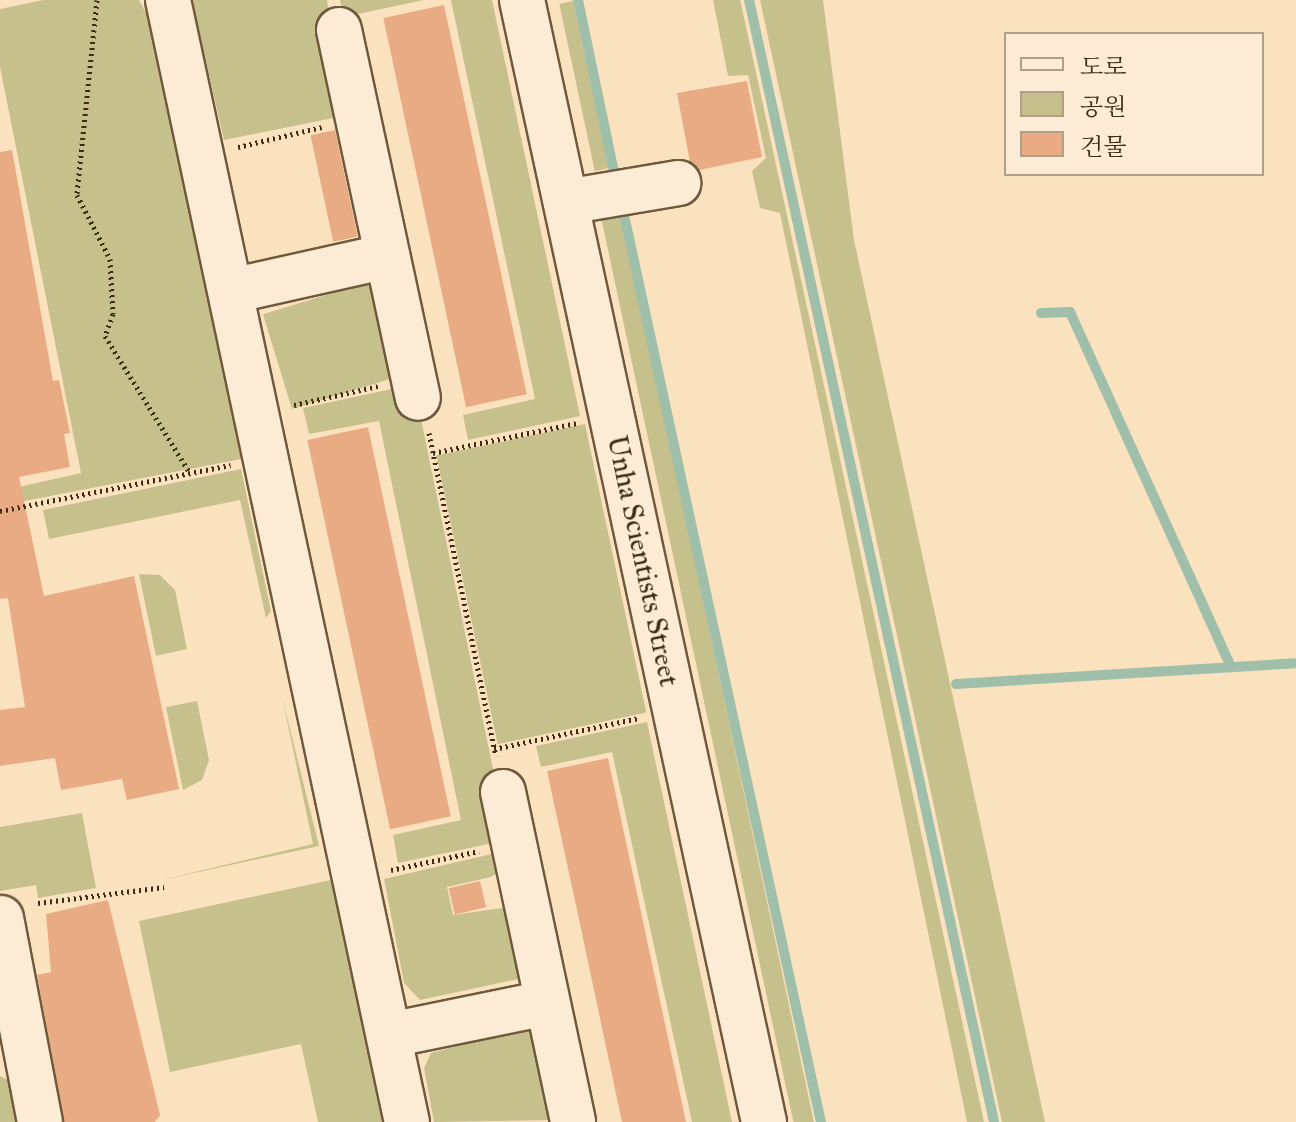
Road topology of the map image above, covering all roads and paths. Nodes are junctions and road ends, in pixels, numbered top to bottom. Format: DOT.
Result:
graph roads {
  1 [pos="97,0"];
  2 [pos="168,0"];
  3 [pos="522,0"];
  4 [pos="339,30"];
  5 [pos="358,119"];
  6 [pos="232,148"];
  7 [pos="678,183"];
  8 [pos="566,202"];
  9 [pos="387,256"];
  10 [pos="231,291"];
  11 [pos="415,387"];
  12 [pos="288,406"];
  13 [pos="588,421"];
  14 [pos="433,453"];
  15 [pos="244,462"];
  16 [pos="190,473"];
  17 [pos="0,511"];
  18 [pos="651,715"];
  19 [pos="494,749"];
  20 [pos="503,792"];
  21 [pos="513,843"];
  22 [pos="375,874"];
  23 [pos="164,887"];
  24 [pos="20,910"];
  25 [pos="546,1003"];
  26 [pos="390,1035"];
  27 [pos="40,1122"];
  28 [pos="407,1122"];
  29 [pos="573,1122"];
  30 [pos="764,1122"];
  1 -- 16 [label="path"];
  2 -- 10 [label="street"];
  3 -- 8 [label="street, Unha Scientists Street"];
  4 -- 5 [label="street"];
  5 -- 6 [label="path"];
  5 -- 9 [label="street"];
  7 -- 8 [label="street"];
  8 -- 30 [label="street, Unha Scientists Street"];
  9 -- 10 [label="street"];
  9 -- 11 [label="street"];
  10 -- 26 [label="street"];
  11 -- 12 [label="path"];
  11 -- 14 [label="path"];
  13 -- 14 [label="path"];
  14 -- 19 [label="path"];
  15 -- 16 [label="path"];
  16 -- 17 [label="path"];
  18 -- 19 [label="path"];
  19 -- 20 [label="path"];
  20 -- 21 [label="street"];
  21 -- 22 [label="path"];
  21 -- 25 [label="street"];
  23 -- 24 [label="path"];
  24 -- 27 [label="street"];
  25 -- 26 [label="street"];
  25 -- 29 [label="street"];
  26 -- 28 [label="street"];
}
